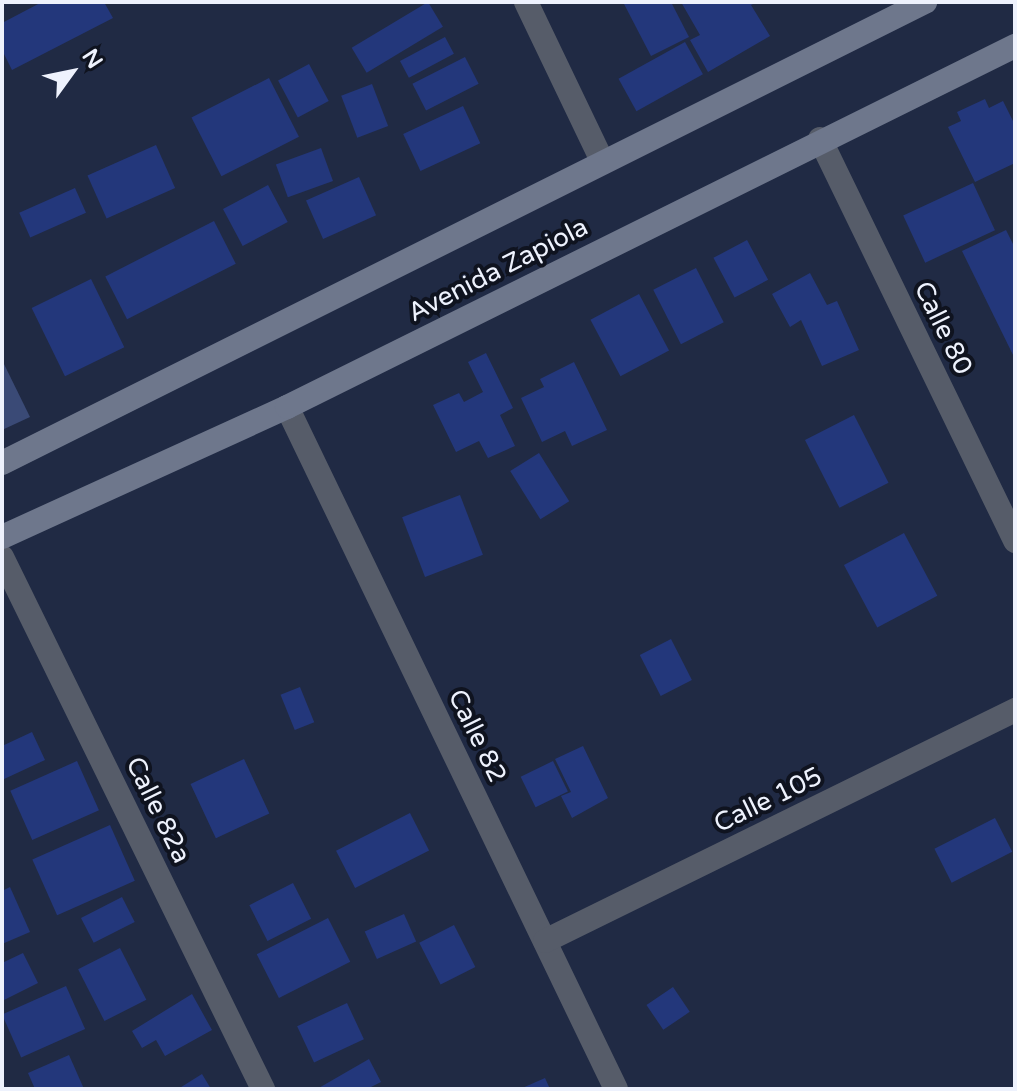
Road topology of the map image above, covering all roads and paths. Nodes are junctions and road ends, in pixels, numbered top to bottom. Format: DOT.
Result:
graph roads {
  1 [pos="526,2"];
  2 [pos="925,2"];
  3 [pos="1015,46"];
  4 [pos="820,139"];
  5 [pos="603,163"];
  6 [pos="287,407"];
  7 [pos="2,463"];
  8 [pos="2,537"];
  9 [pos="1015,541"];
  10 [pos="2,557"];
  11 [pos="1015,710"];
  12 [pos="545,941"];
  13 [pos="263,1089"];
  14 [pos="616,1089"];
  1 -- 5 [label="street"];
  2 -- 5 [label="main road, Avenida Zapiola"];
  3 -- 4 [label="main road, Avenida Zapiola"];
  4 -- 6 [label="main road, Avenida Zapiola"];
  4 -- 9 [label="street, Calle 80"];
  5 -- 7 [label="main road, Avenida Zapiola"];
  6 -- 8 [label="main road, Avenida Zapiola"];
  6 -- 12 [label="street, Calle 82"];
  10 -- 13 [label="street, Calle 82a"];
  11 -- 12 [label="street, Calle 105"];
  12 -- 14 [label="street, Calle 82"];
}
